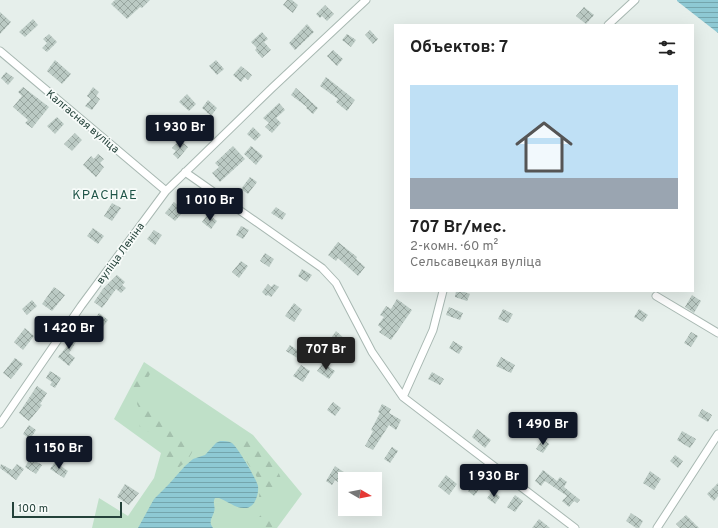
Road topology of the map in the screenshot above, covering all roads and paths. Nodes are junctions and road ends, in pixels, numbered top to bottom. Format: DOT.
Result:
graph roads {
  1 [pos="366,0"];
  2 [pos="635,0"];
  3 [pos="609,24"];
  4 [pos="0,51"];
  5 [pos="185,172"];
  6 [pos="166,191"];
  7 [pos="443,292"];
  8 [pos="656,296"];
  9 [pos="718,333"];
  10 [pos="403,397"];
  11 [pos="0,424"];
  12 [pos="718,434"];
  13 [pos="575,528"];
  14 [pos="657,528"];
  1 -- 5 [label="street, вуліца Леніна"];
  2 -- 3 [label="street"];
  4 -- 6 [label="street, Калгасная вуліца"];
  5 -- 6 [label="street, вуліца Леніна"];
  5 -- 10 [label="street"];
  6 -- 11 [label="street, вуліца Леніна"];
  7 -- 10 [label="street"];
  8 -- 9 [label="street"];
  10 -- 13 [label="street"];
  12 -- 14 [label="street"];
}
